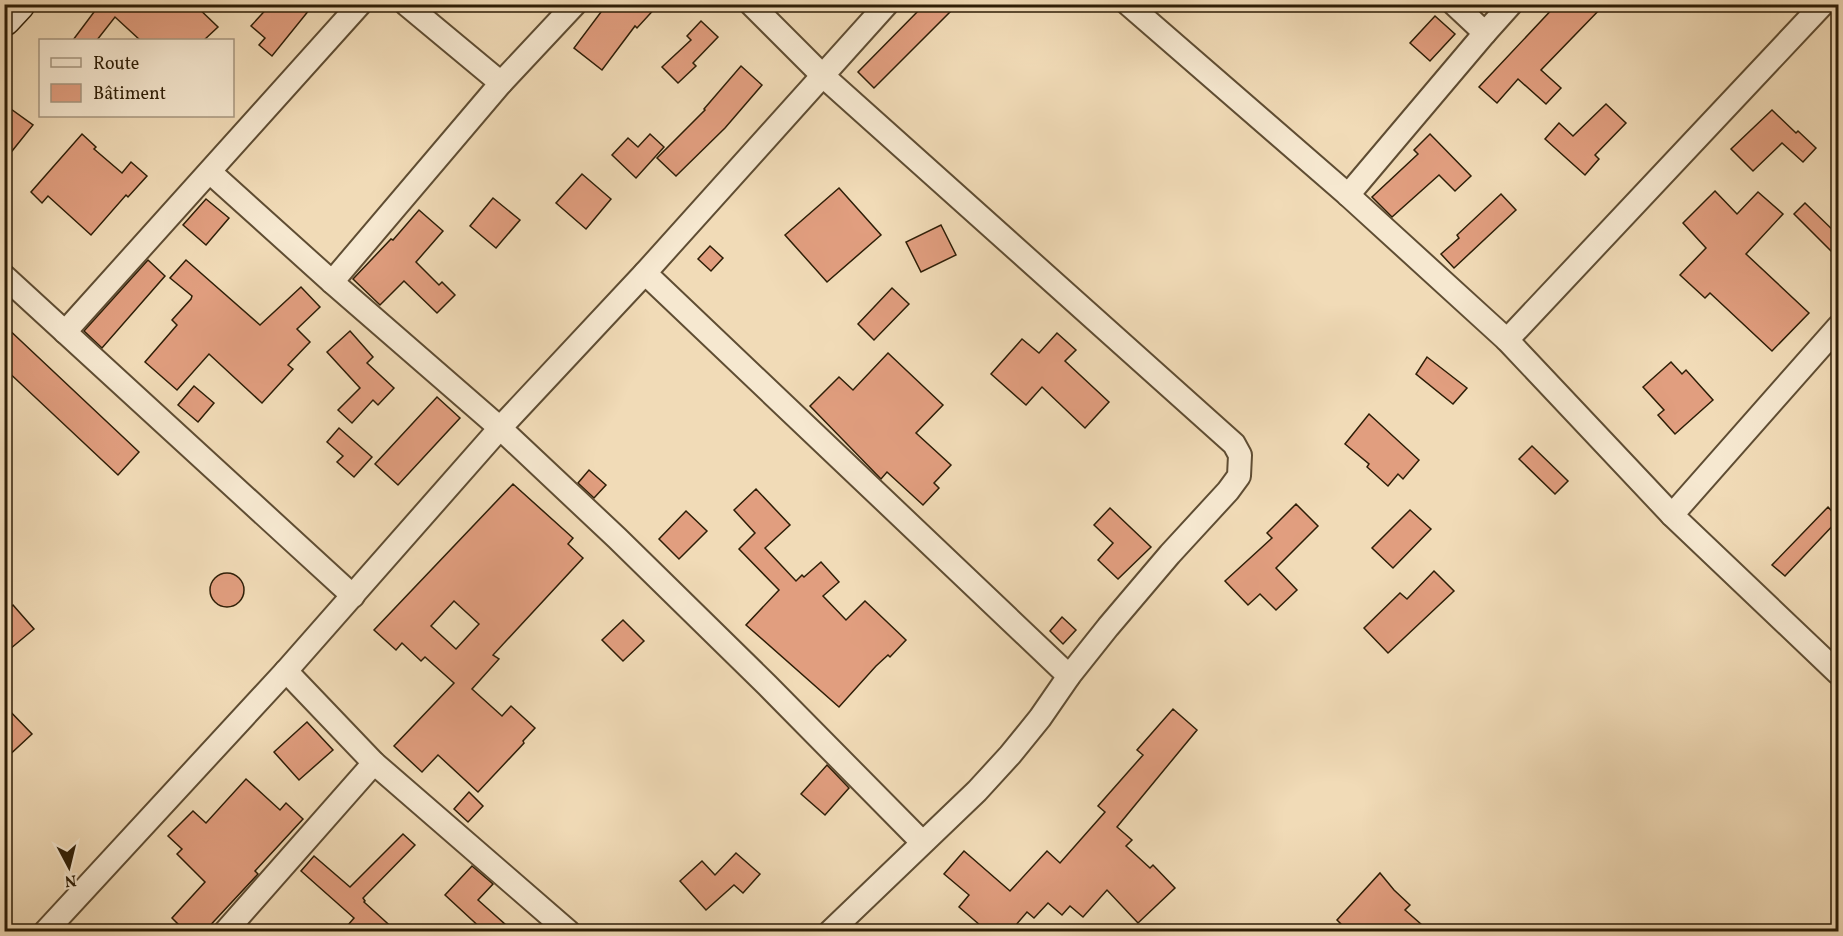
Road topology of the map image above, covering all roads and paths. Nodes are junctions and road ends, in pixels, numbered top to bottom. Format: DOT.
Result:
graph roads {
  1 [pos="18,4"];
  2 [pos="360,4"];
  3 [pos="406,4"];
  4 [pos="575,4"];
  5 [pos="751,4"];
  6 [pos="887,4"];
  7 [pos="1128,4"];
  8 [pos="1454,4"];
  9 [pos="1511,4"];
  10 [pos="1823,4"];
  11 [pos="4,19"];
  12 [pos="1485,33"];
  13 [pos="822,75"];
  14 [pos="501,83"];
  15 [pos="211,173"];
  16 [pos="1348,195"];
  17 [pos="645,273"];
  18 [pos="4,276"];
  19 [pos="332,282"];
  20 [pos="1839,327"];
  21 [pos="65,332"];
  22 [pos="1507,340"];
  23 [pos="500,428"];
  24 [pos="1672,515"];
  25 [pos="353,596"];
  26 [pos="1835,662"];
  27 [pos="286,671"];
  28 [pos="1069,676"];
  29 [pos="374,763"];
  30 [pos="922,842"];
  31 [pos="232,929"];
  32 [pos="45,932"];
  33 [pos="569,932"];
  34 [pos="830,932"];
  1 -- 11 [label="street"];
  2 -- 15 [label="street"];
  3 -- 14 [label="street"];
  4 -- 14 [label="street"];
  5 -- 13 [label="street"];
  6 -- 13 [label="street"];
  7 -- 16 [label="street"];
  8 -- 12 [label="street"];
  9 -- 12 [label="street"];
  10 -- 22 [label="street"];
  12 -- 16 [label="street"];
  13 -- 17 [label="street"];
  13 -- 28 [label="street"];
  14 -- 19 [label="street"];
  15 -- 19 [label="street"];
  15 -- 21 [label="street"];
  16 -- 22 [label="street"];
  17 -- 23 [label="street"];
  17 -- 28 [label="street"];
  18 -- 21 [label="street"];
  19 -- 23 [label="street"];
  20 -- 24 [label="street"];
  21 -- 25 [label="street"];
  22 -- 24 [label="street"];
  23 -- 25 [label="street"];
  23 -- 30 [label="street"];
  24 -- 26 [label="street"];
  25 -- 27 [label="street"];
  27 -- 29 [label="street"];
  27 -- 32 [label="street"];
  28 -- 30 [label="street"];
  29 -- 31 [label="street"];
  29 -- 33 [label="street"];
  30 -- 34 [label="street"];
}
